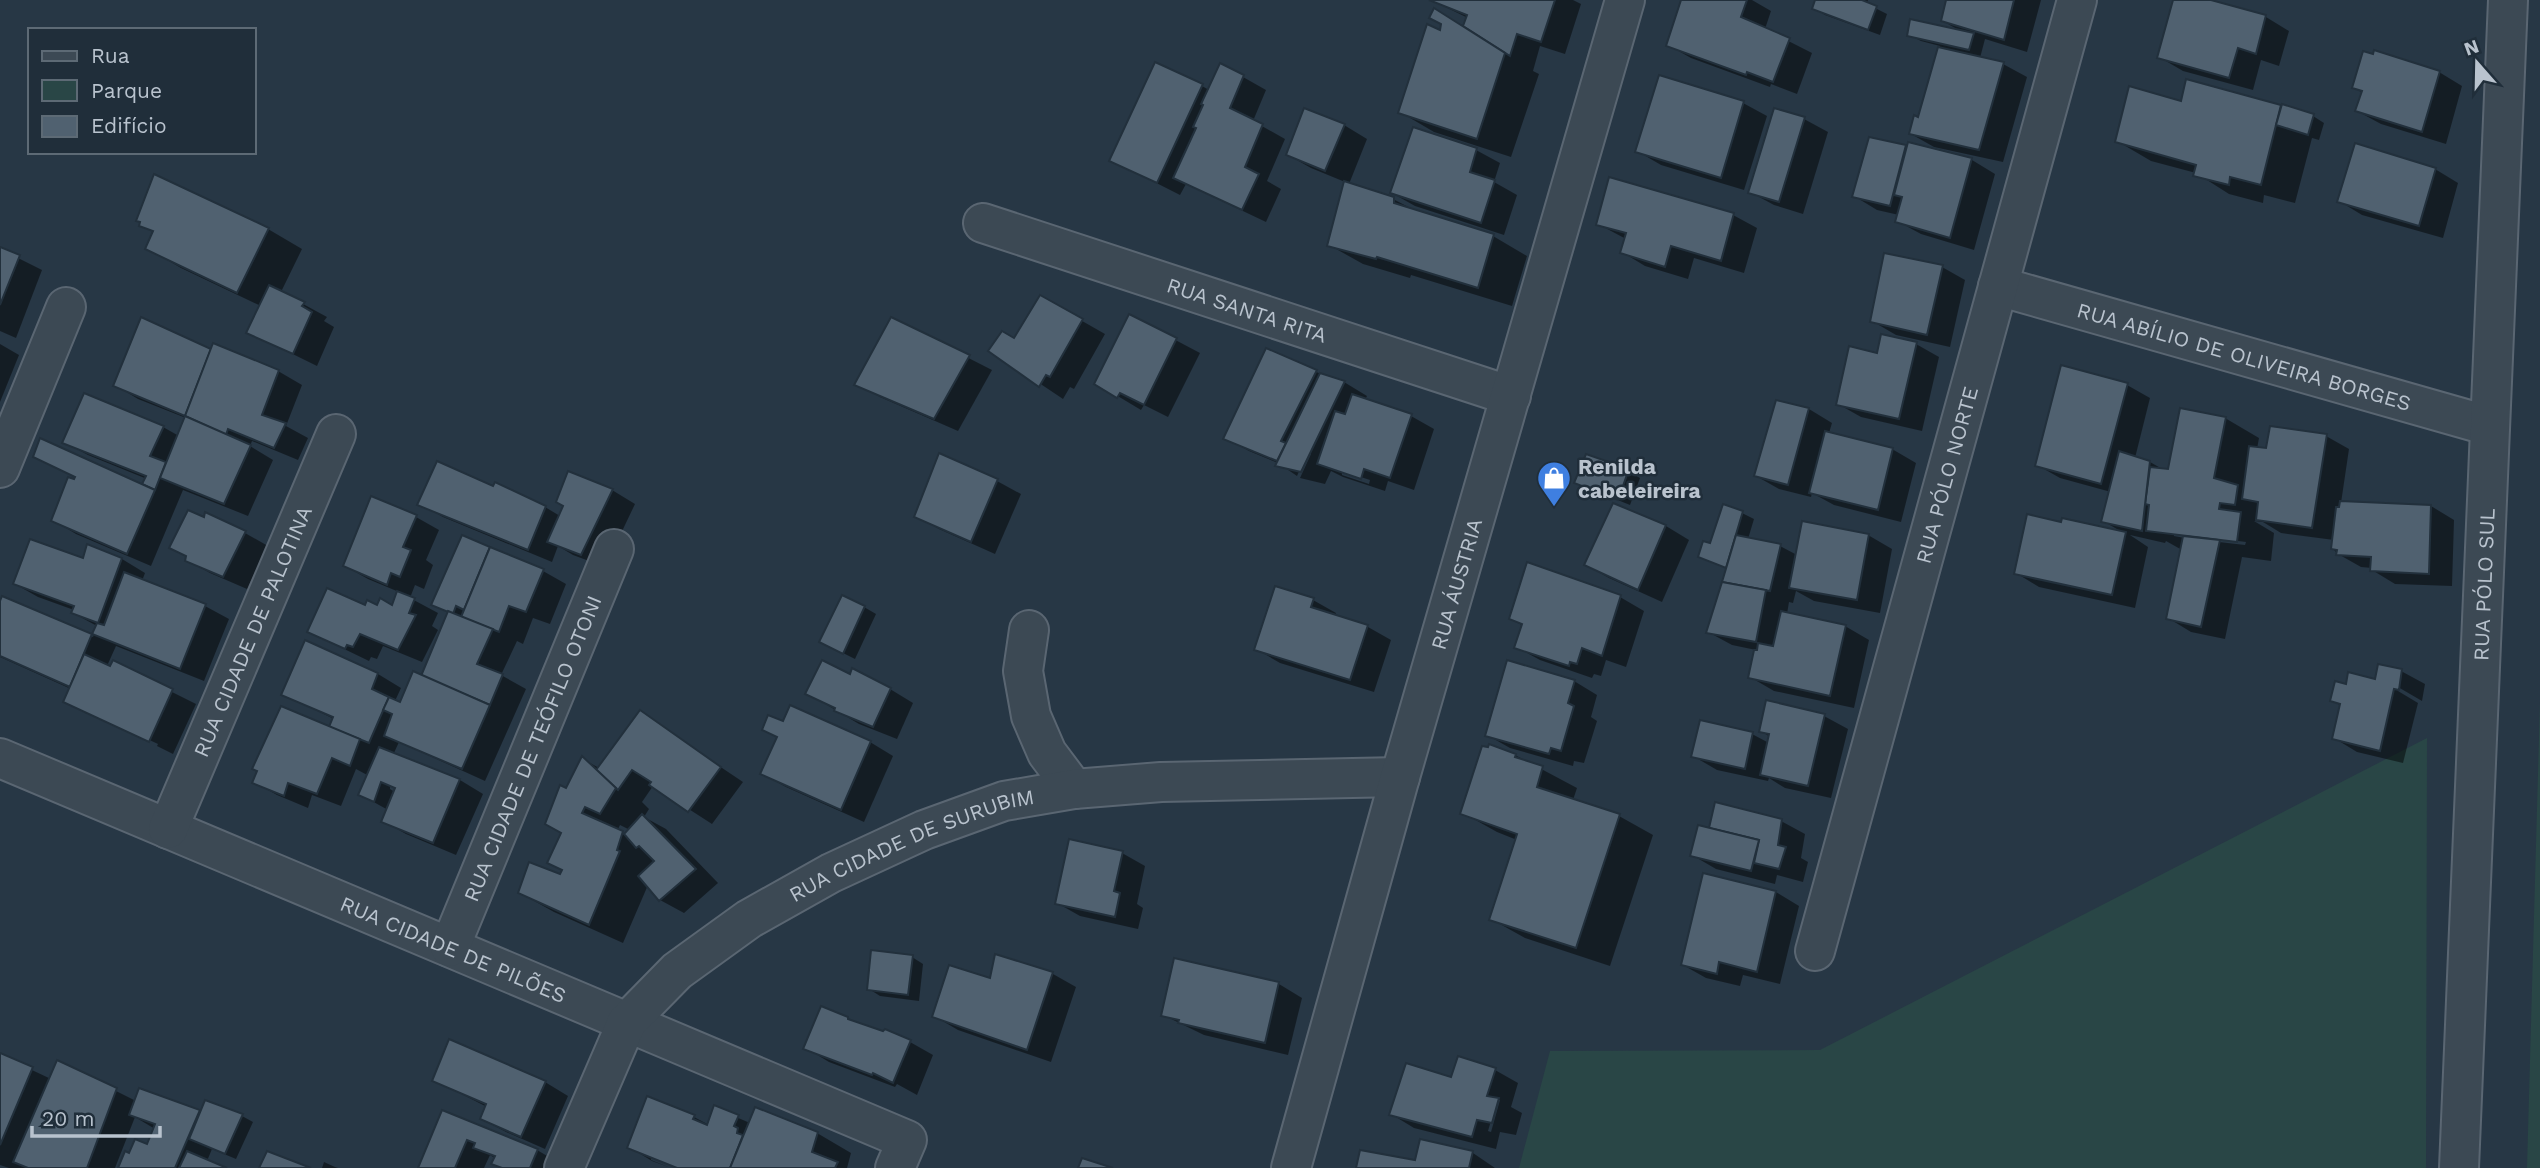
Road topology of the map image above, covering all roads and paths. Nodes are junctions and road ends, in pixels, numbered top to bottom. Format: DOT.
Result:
graph roads {
  1 [pos="1625,0"];
  2 [pos="2077,0"];
  3 [pos="2508,0"];
  4 [pos="983,223"];
  5 [pos="1998,286"];
  6 [pos="66,307"];
  7 [pos="1511,396"];
  8 [pos="2490,426"];
  9 [pos="336,435"];
  10 [pos="0,468"];
  11 [pos="614,549"];
  12 [pos="1029,630"];
  13 [pos="0,758"];
  14 [pos="1400,776"];
  15 [pos="1074,789"];
  16 [pos="168,829"];
  17 [pos="450,947"];
  18 [pos="1815,951"];
  19 [pos="627,1022"];
  20 [pos="901,1154"];
  21 [pos="564,1168"];
  22 [pos="1291,1168"];
  23 [pos="2459,1168"];
  1 -- 7 [label="street, RUA ÁUSTRIA"];
  2 -- 5 [label="street, RUA PÓLO NORTE"];
  3 -- 8 [label="street, RUA PÓLO SUL"];
  4 -- 7 [label="street, RUA SANTA RITA"];
  5 -- 8 [label="street, RUA ABÍLIO DE OLIVEIRA BORGES"];
  5 -- 18 [label="street, RUA PÓLO NORTE"];
  6 -- 10 [label="street"];
  7 -- 14 [label="street, RUA ÁUSTRIA"];
  8 -- 23 [label="street, RUA PÓLO SUL"];
  9 -- 16 [label="street, RUA CIDADE DE PALOTINA"];
  11 -- 17 [label="street, RUA CIDADE DE TEÓFILO OTONI"];
  12 -- 15 [label="street"];
  13 -- 16 [label="street, RUA CIDADE DE PILÕES"];
  14 -- 15 [label="street, RUA CIDADE DE SURUBIM"];
  14 -- 22 [label="street, RUA ÁUSTRIA"];
  15 -- 19 [label="street, RUA CIDADE DE SURUBIM"];
  16 -- 17 [label="street, RUA CIDADE DE PILÕES"];
  17 -- 19 [label="street, RUA CIDADE DE PILÕES"];
  19 -- 20 [label="street, RUA CIDADE DE PILÕES"];
  19 -- 21 [label="street, RUA CIDADE DE SURUBIM"];
}
